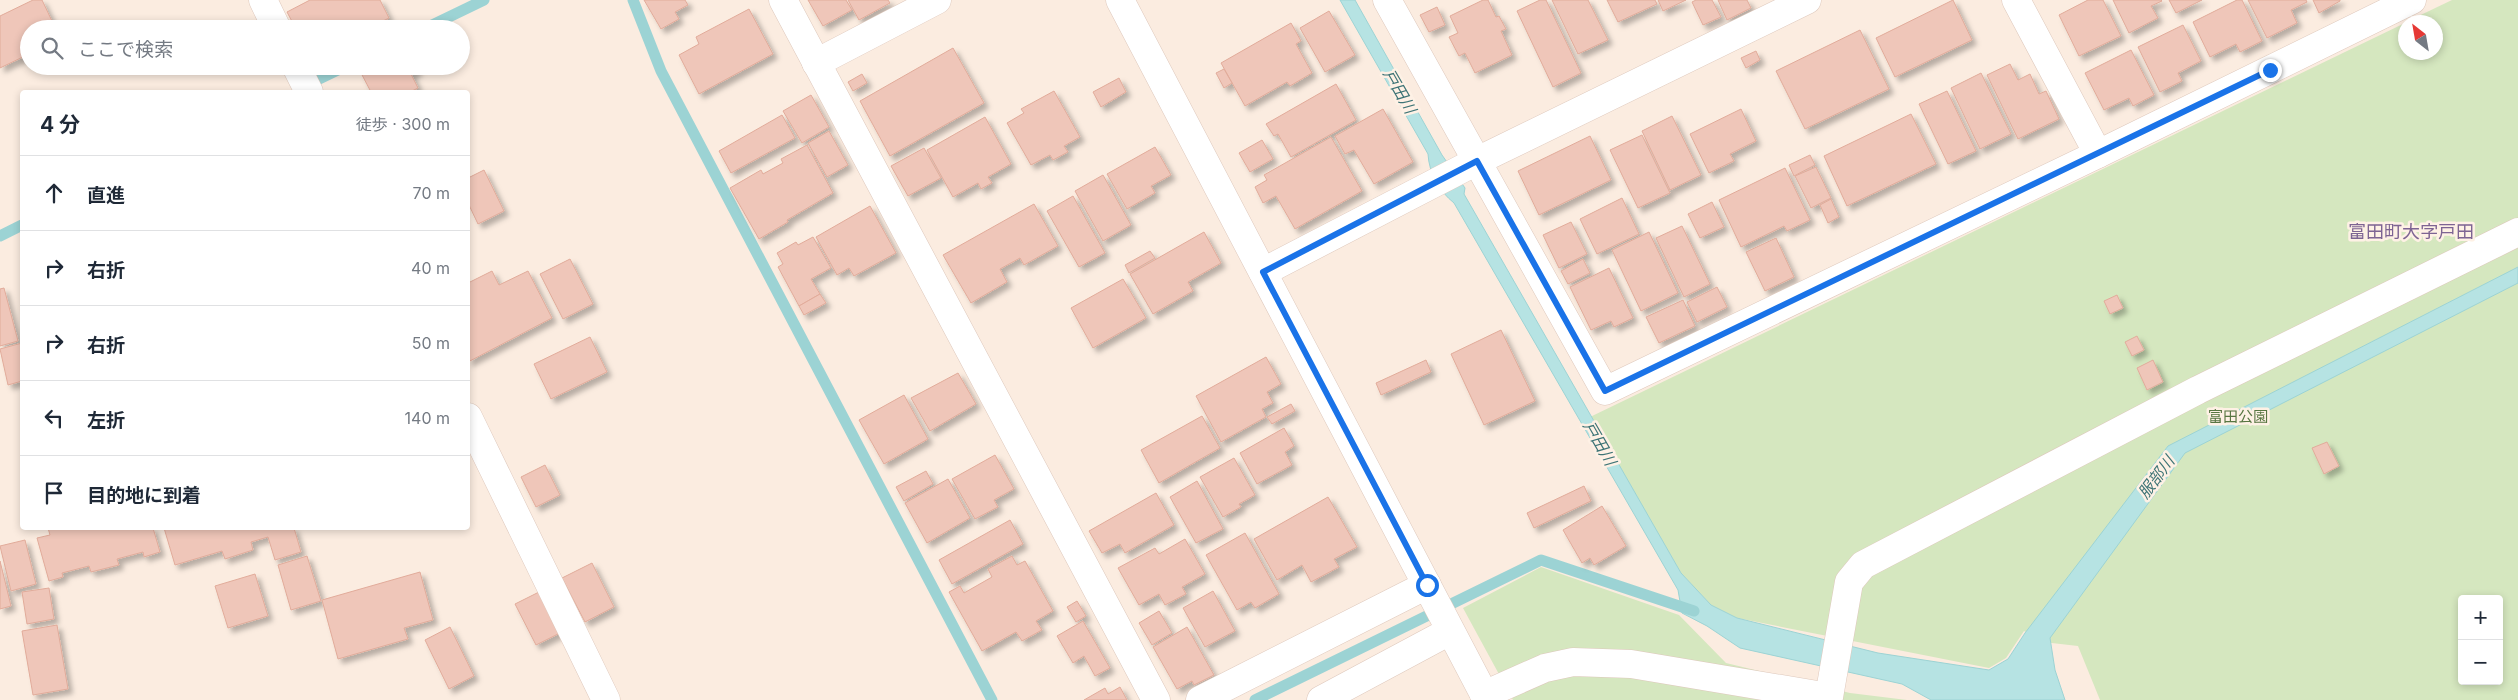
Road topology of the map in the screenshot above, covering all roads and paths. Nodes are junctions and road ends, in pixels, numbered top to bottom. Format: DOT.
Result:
graph roads {
  1 [pos="263,0"];
  2 [pos="783,0"];
  3 [pos="937,0"];
  4 [pos="1120,0"];
  5 [pos="1387,0"];
  6 [pos="1807,0"];
  7 [pos="2016,0"];
  8 [pos="2412,0"];
  9 [pos="273,20"];
  10 [pos="816,63"];
  11 [pos="300,75"];
  12 [pos="307,90"];
  13 [pos="2098,154"];
  14 [pos="1468,166"];
  15 [pos="2518,232"];
  16 [pos="1263,272"];
  17 [pos="470,421"];
  18 [pos="1427,585"];
  19 [pos="1450,632"];
  20 [pos="1486,697"];
  21 [pos="606,700"];
  22 [pos="1156,700"];
  23 [pos="1200,700"];
  24 [pos="1321,700"];
  1 -- 9 [label="street"];
  2 -- 10 [label="street"];
  3 -- 10 [label="street"];
  4 -- 16 [label="street"];
  5 -- 14 [label="street"];
  6 -- 14 [label="street"];
  7 -- 13 [label="street"];
  8 -- 13 [label="street"];
  10 -- 22 [label="street"];
  11 -- 12 [label="street"];
  13 -- 14 [label="street"];
  14 -- 16 [label="street"];
  15 -- 20 [label="street"];
  16 -- 18 [label="street"];
  17 -- 21 [label="street"];
  18 -- 19 [label="street"];
  18 -- 23 [label="street"];
  19 -- 20 [label="street"];
  19 -- 24 [label="street"];
}
